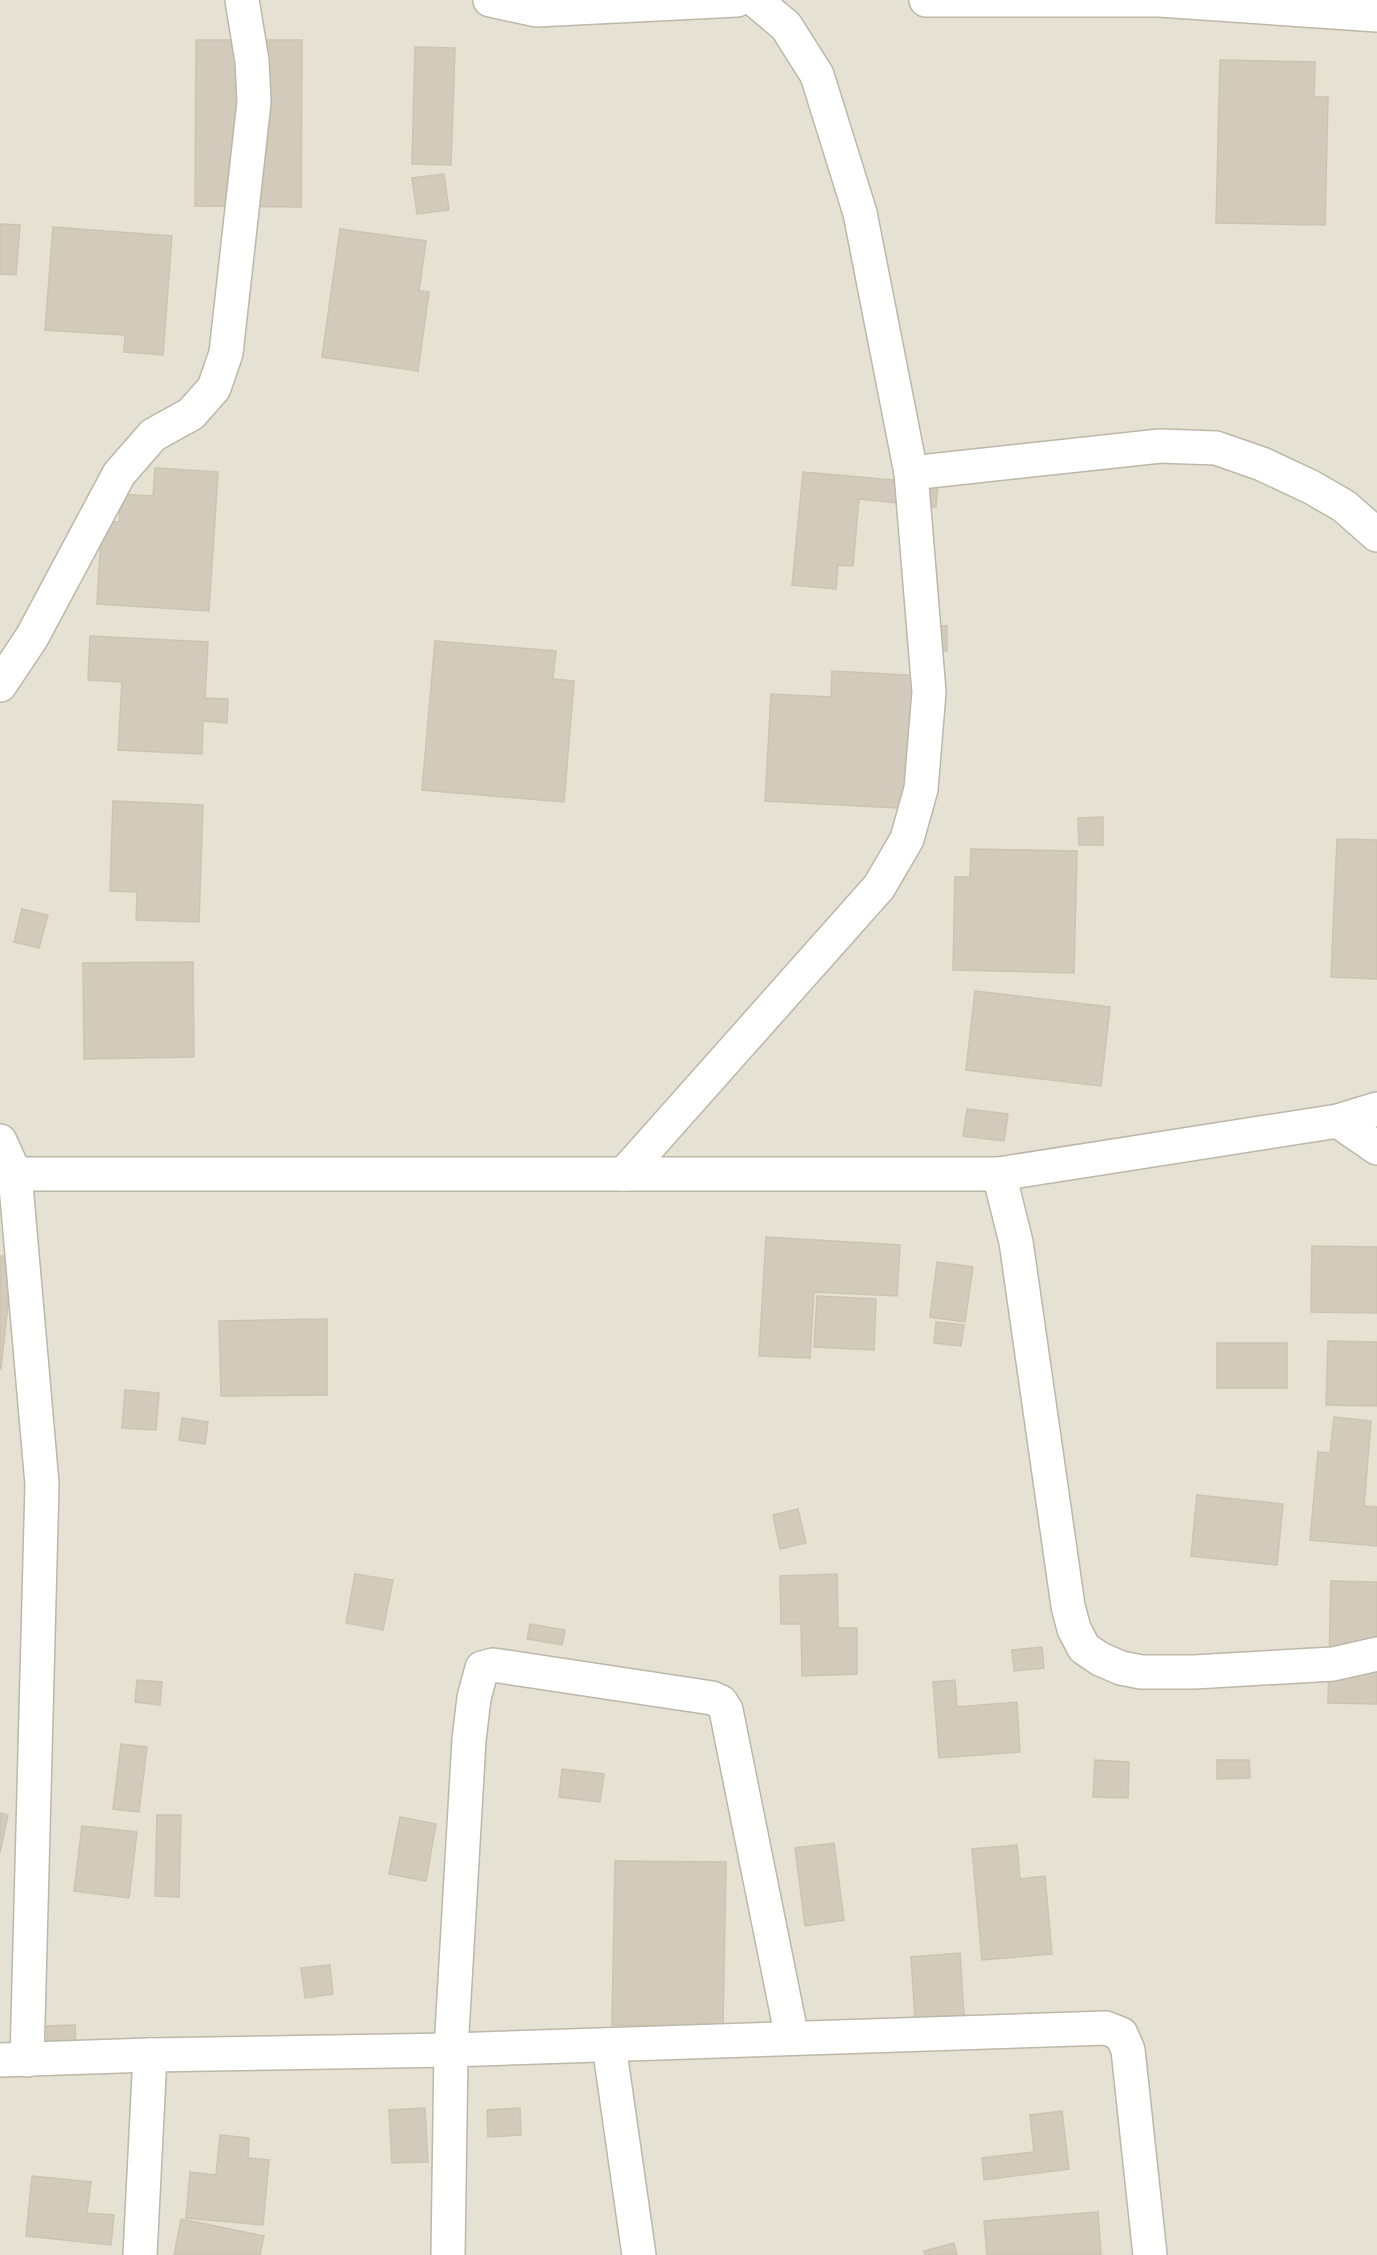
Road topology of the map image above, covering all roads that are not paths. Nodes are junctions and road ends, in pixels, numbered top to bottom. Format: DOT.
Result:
graph roads {
  1 [pos="242,0"];
  2 [pos="490,0"];
  3 [pos="737,0"];
  4 [pos="755,0"];
  5 [pos="926,0"];
  6 [pos="1377,15"];
  7 [pos="911,473"];
  8 [pos="1377,535"];
  9 [pos="0,685"];
  10 [pos="1377,1109"];
  11 [pos="1338,1121"];
  12 [pos="0,1141"];
  13 [pos="1377,1148"];
  14 [pos="15,1174"];
  15 [pos="624,1174"];
  16 [pos="999,1174"];
  17 [pos="1377,1654"];
  18 [pos="792,2038"];
  19 [pos="609,2045"];
  20 [pos="451,2050"];
  21 [pos="150,2055"];
  22 [pos="13,2060"];
  23 [pos="140,2255"];
  24 [pos="448,2255"];
  25 [pos="639,2255"];
  26 [pos="1150,2255"];
  1 -- 9 [label="street"];
  2 -- 3 [label="street"];
  4 -- 7 [label="street"];
  5 -- 6 [label="street"];
  7 -- 8 [label="street"];
  7 -- 15 [label="street"];
  10 -- 11 [label="street"];
  11 -- 13 [label="street"];
  11 -- 16 [label="street"];
  12 -- 14 [label="street"];
  14 -- 15 [label="street"];
  14 -- 22 [label="street"];
  15 -- 16 [label="street"];
  16 -- 17 [label="street"];
  18 -- 19 [label="street"];
  18 -- 20 [label="street"];
  18 -- 26 [label="street"];
  19 -- 20 [label="street"];
  19 -- 25 [label="street"];
  20 -- 21 [label="street"];
  20 -- 24 [label="street"];
  21 -- 22 [label="street"];
  21 -- 23 [label="street"];
}
